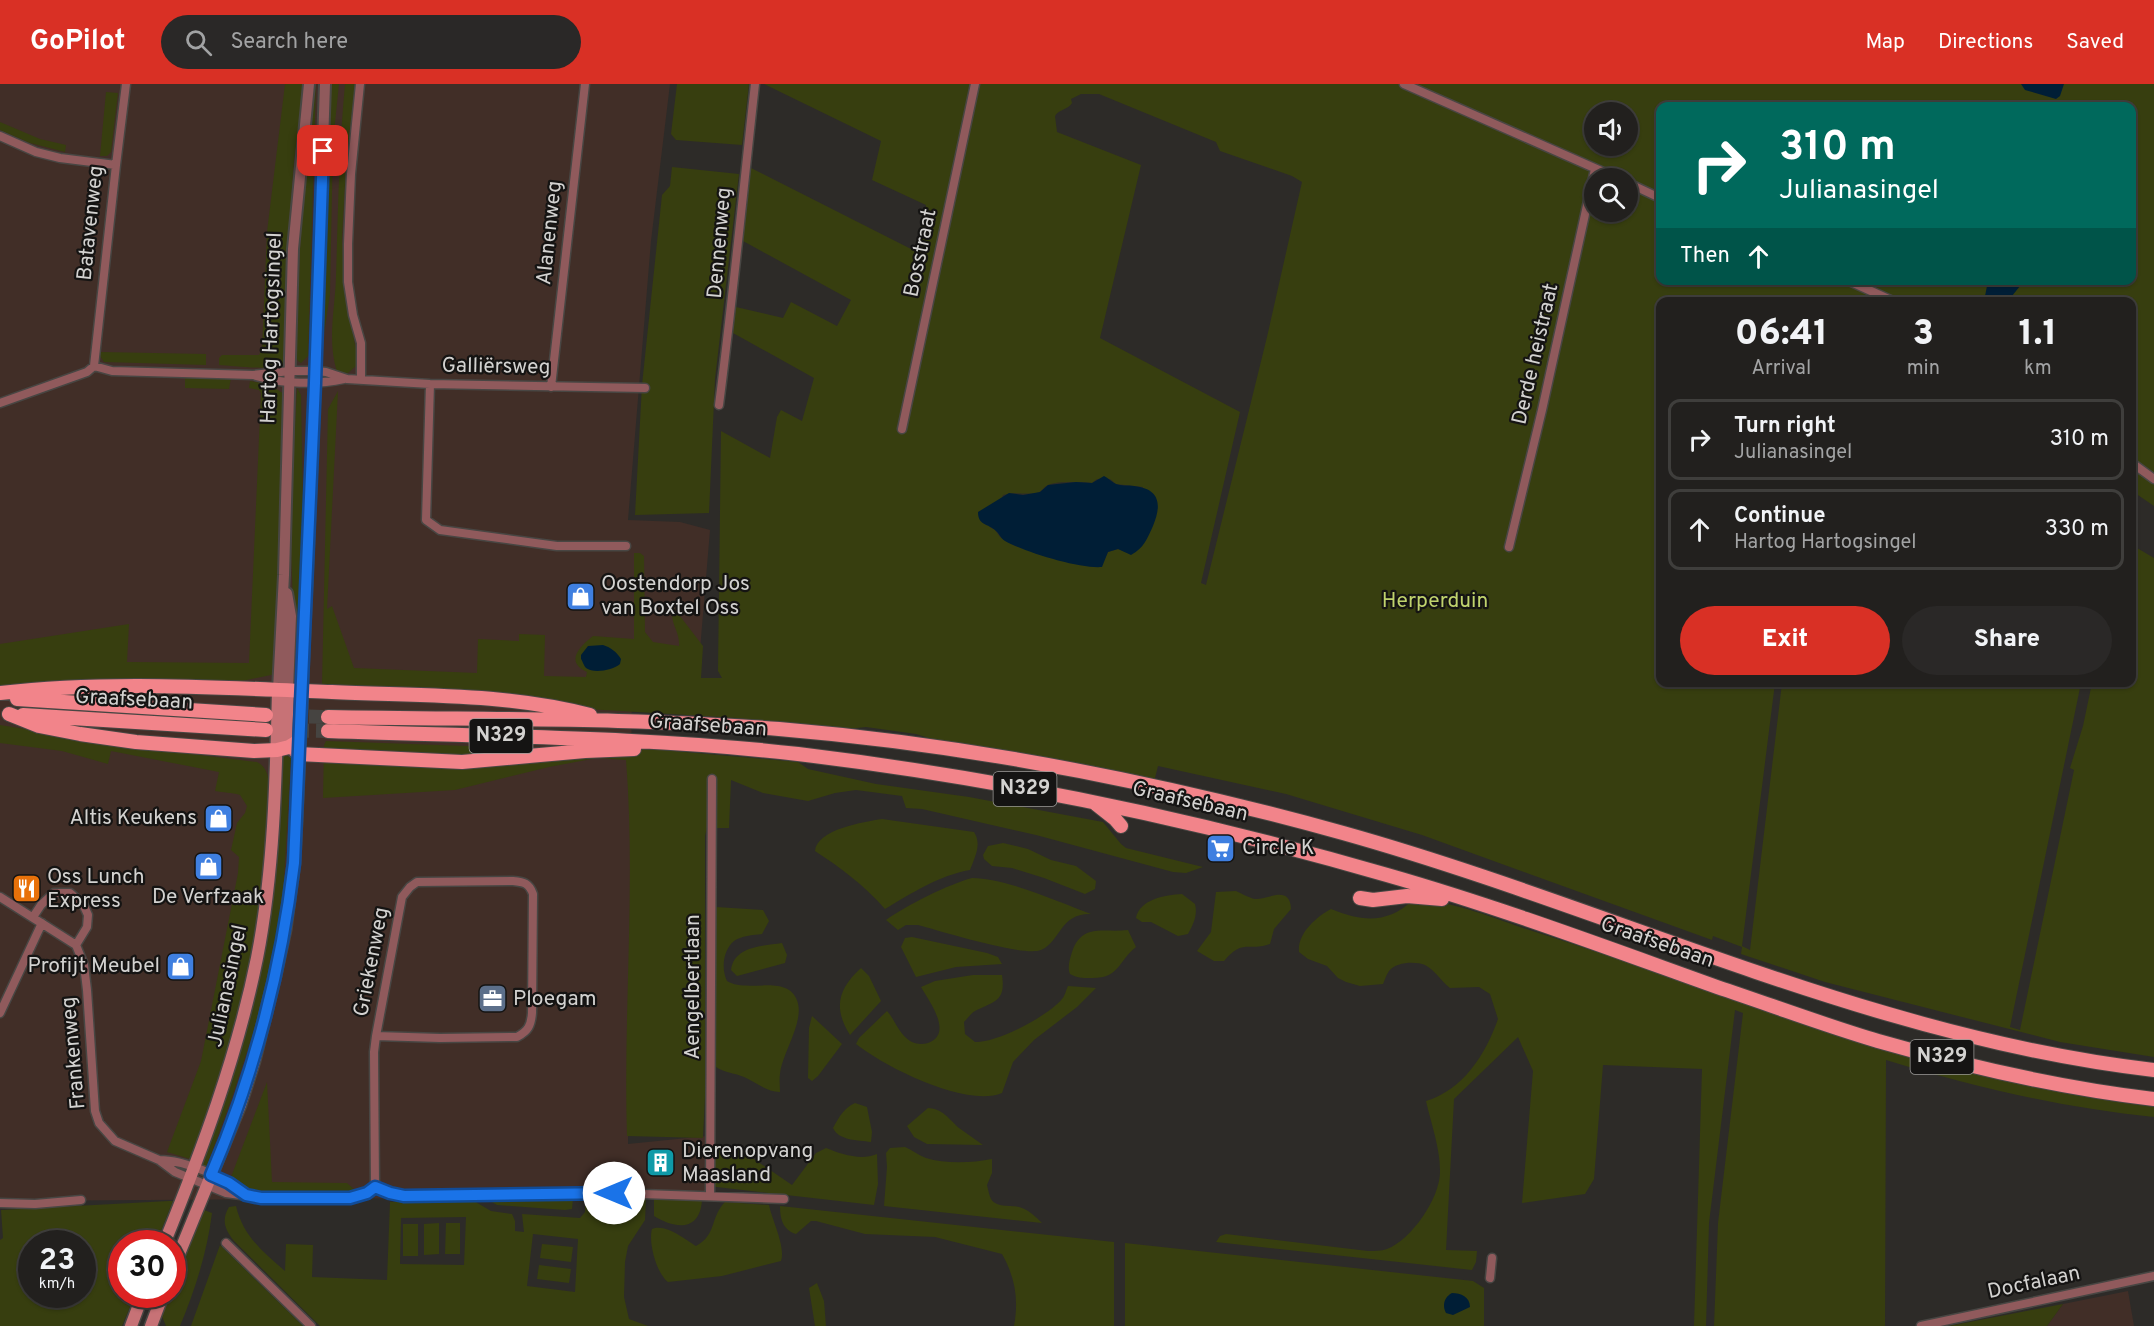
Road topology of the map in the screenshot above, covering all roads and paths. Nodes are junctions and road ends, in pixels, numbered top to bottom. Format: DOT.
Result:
graph roads {
  1 [pos="126,84"];
  2 [pos="309,84"];
  3 [pos="325,84"];
  4 [pos="360,84"];
  5 [pos="585,84"];
  6 [pos="755,84"];
  7 [pos="975,84"];
  8 [pos="1404,84"];
  9 [pos="0,136"];
  10 [pos="116,165"];
  11 [pos="1593,168"];
  12 [pos="1638,188"];
  13 [pos="1656,196"];
  14 [pos="1584,219"];
  15 [pos="1858,285"];
  16 [pos="1884,297"];
  17 [pos="94,366"];
  18 [pos="290,376"];
  19 [pos="315,377"];
  20 [pos="361,380"];
  21 [pos="430,384"];
  22 [pos="551,387"];
  23 [pos="645,388"];
  24 [pos="0,403"];
  25 [pos="719,405"];
  26 [pos="902,429"];
  27 [pos="2136,466"];
  28 [pos="2154,478"];
  29 [pos="626,546"];
  30 [pos="1509,547"];
  31 [pos="289,690"];
  32 [pos="0,695"];
  33 [pos="5,714"];
  34 [pos="266,715"];
  35 [pos="610,721"];
  36 [pos="266,729"];
  37 [pos="675,744"];
  38 [pos="291,748"];
  39 [pos="712,779"];
  40 [pos="1092,801"];
  41 [pos="1120,826"];
  42 [pos="0,897"];
  43 [pos="1360,898"];
  44 [pos="1485,905"];
  45 [pos="33,917"];
  46 [pos="42,923"];
  47 [pos="76,945"];
  48 [pos="0,1013"];
  49 [pos="376,1036"];
  50 [pos="2154,1070"];
  51 [pos="2154,1100"];
  52 [pos="192,1173"];
  53 [pos="209,1180"];
  54 [pos="375,1187"];
  55 [pos="710,1196"];
  56 [pos="784,1199"];
  57 [pos="81,1200"];
  58 [pos="0,1203"];
  59 [pos="170,1230"];
  60 [pos="186,1237"];
  61 [pos="226,1243"];
  62 [pos="1492,1258"];
  63 [pos="2154,1276"];
  64 [pos="1490,1278"];
  65 [pos="138,1308"];
  66 [pos="158,1308"];
  67 [pos="131,1326"];
  68 [pos="151,1326"];
  69 [pos="311,1326"];
  70 [pos="1921,1326"];
  1 -- 10 [label="street, Batavenweg"];
  2 -- 18 [label="street, Hartog Hartogsingel"];
  3 -- 19 [label="street, Hartog Hartogsingel"];
  4 -- 20 [label="street"];
  5 -- 22 [label="street, Alanenweg"];
  6 -- 25 [label="street, Dennenweg"];
  7 -- 26 [label="street, Bosstraat"];
  8 -- 11 [label="street"];
  9 -- 10 [label="street"];
  10 -- 17 [label="street, Batavenweg"];
  12 -- 13 [label="street"];
  14 -- 30 [label="street, Derde heistraat"];
  15 -- 16 [label="street"];
  17 -- 18 [label="street, Galliërsweg"];
  17 -- 24 [label="street"];
  18 -- 19 [label="street, Galliërsweg"];
  18 -- 31 [label="street, Hartog Hartogsingel"];
  19 -- 20 [label="street, Galliërsweg"];
  19 -- 31 [label="street, Hartog Hartogsingel"];
  20 -- 21 [label="street, Galliërsweg"];
  21 -- 22 [label="street, Galliërsweg"];
  21 -- 29 [label="street"];
  22 -- 23 [label="street, Galliërsweg"];
  27 -- 28 [label="street"];
  31 -- 32 [label="main road, N329"];
  31 -- 35 [label="main road, N329"];
  31 -- 38 [label="main road, Hartog Hartogsingel"];
  31 -- 38 [label="main road, Julianasingel"];
  32 -- 34 [label="main road, Graafsebaan / N329"];
  33 -- 36 [label="main road, Graafsebaan / N329"];
  33 -- 38 [label="main road, N329"];
  35 -- 37 [label="main road, Graafsebaan / N329"];
  35 -- 50 [label="main road, Graafsebaan / N329"];
  37 -- 38 [label="main road, N329"];
  37 -- 40 [label="main road, Graafsebaan / N329"];
  38 -- 52 [label="main road, Julianasingel"];
  38 -- 53 [label="main road, Julianasingel"];
  39 -- 55 [label="street, Aengelbertlaan"];
  40 -- 41 [label="main road"];
  40 -- 44 [label="main road, Graafsebaan / N329"];
  42 -- 45 [label="street"];
  43 -- 44 [label="main road"];
  44 -- 51 [label="main road, Graafsebaan / N329"];
  45 -- 46 [label="street"];
  45 -- 47 [label="street"];
  46 -- 47 [label="street"];
  46 -- 48 [label="street"];
  47 -- 52 [label="street, Frankenweg"];
  49 -- 49 [label="street, Griekenweg"];
  49 -- 54 [label="street, Griekenweg"];
  52 -- 53 [label="street, Frankenweg"];
  52 -- 59 [label="main road, Julianasingel"];
  53 -- 54 [label="street"];
  53 -- 60 [label="main road, Julianasingel"];
  54 -- 55 [label="street"];
  55 -- 56 [label="street"];
  57 -- 58 [label="street"];
  61 -- 69 [label="street"];
  62 -- 64 [label="street"];
  63 -- 70 [label="street, Docfalaan"];
  65 -- 67 [label="main road"];
  66 -- 68 [label="main road"];
}
